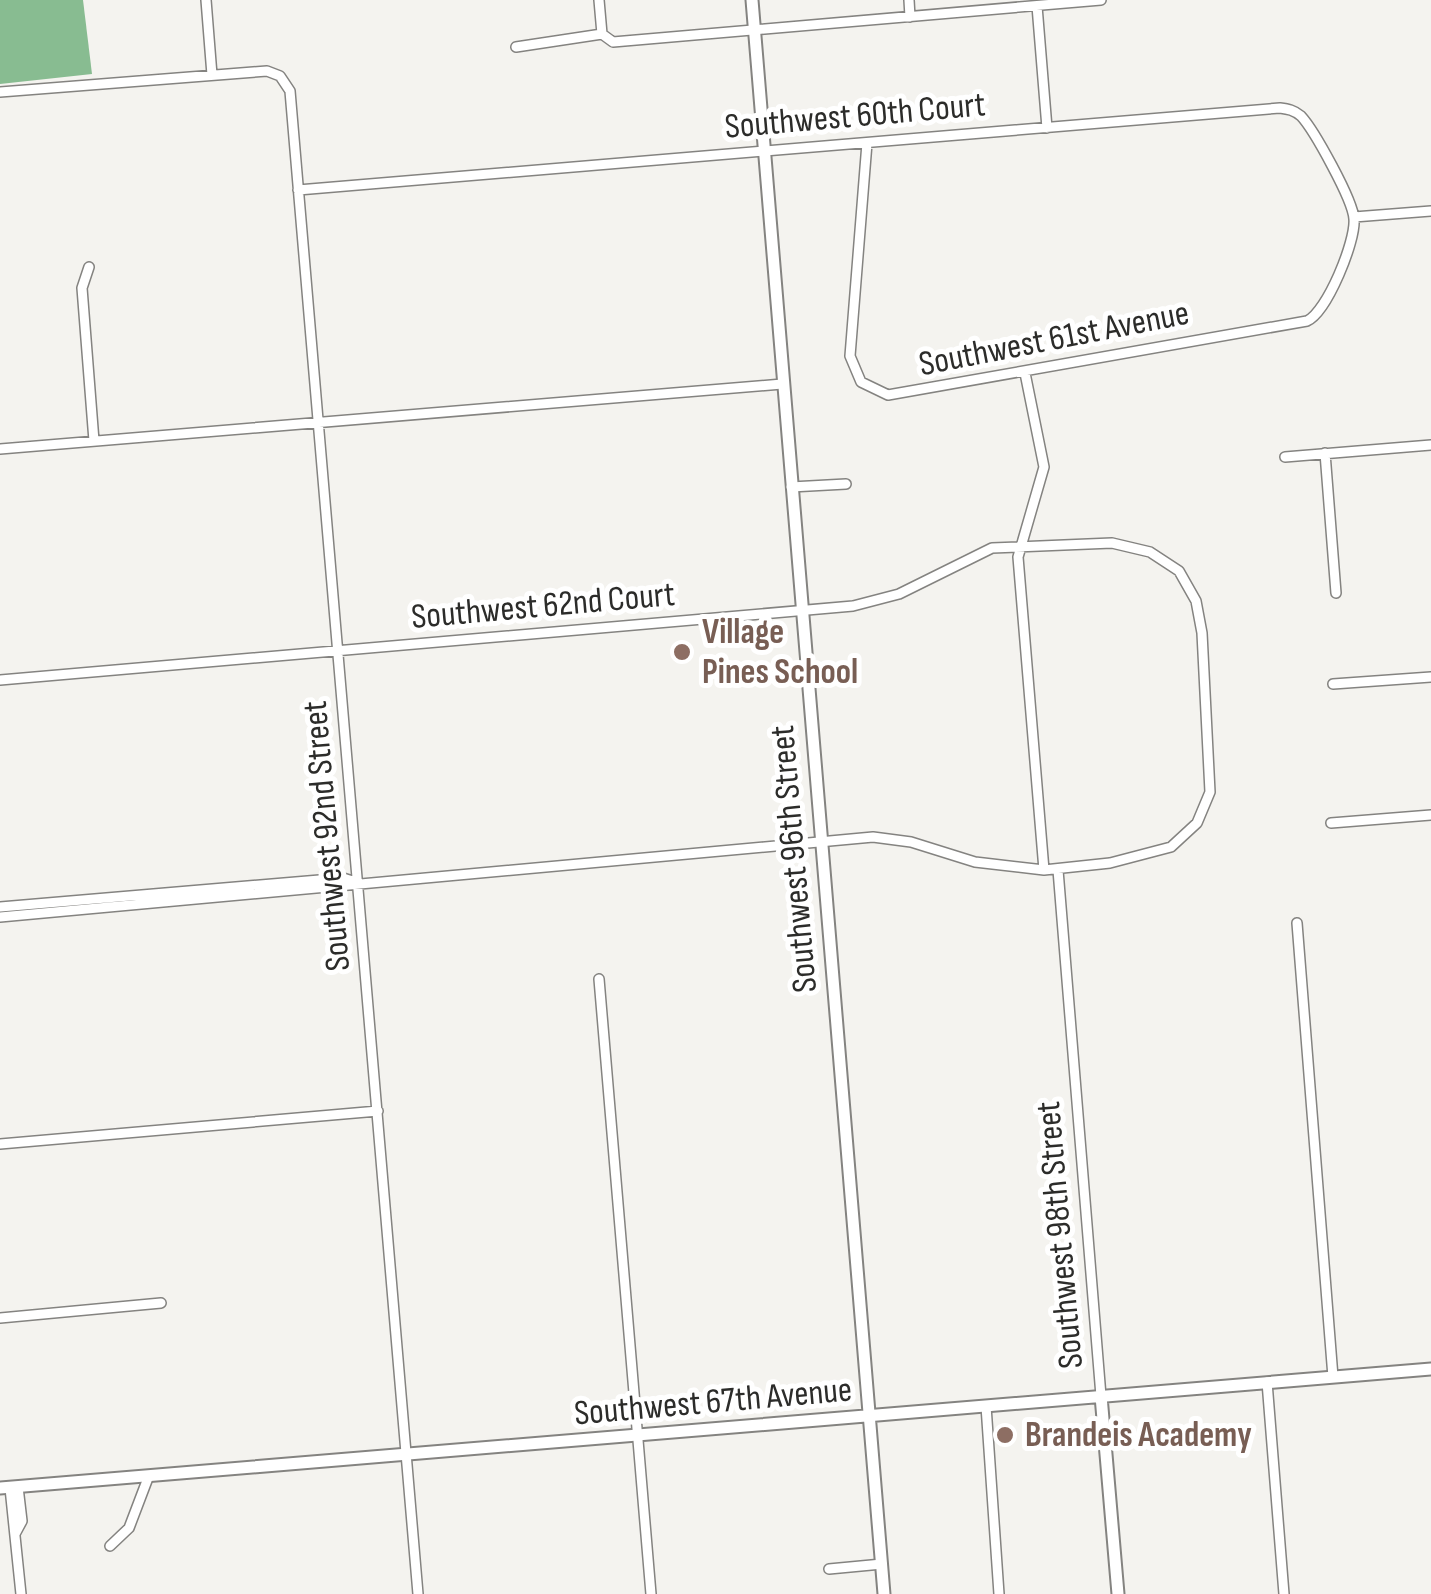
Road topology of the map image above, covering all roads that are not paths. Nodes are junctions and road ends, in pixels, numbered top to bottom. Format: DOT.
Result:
graph roads {
  1 [pos="206,0"];
  2 [pos="599,0"];
  3 [pos="752,0"];
  4 [pos="909,0"];
  5 [pos="1101,0"];
  6 [pos="1072,1"];
  7 [pos="1036,6"];
  8 [pos="910,17"];
  9 [pos="754,30"];
  10 [pos="604,36"];
  11 [pos="516,47"];
  12 [pos="212,75"];
  13 [pos="0,92"];
  14 [pos="1046,128"];
  15 [pos="867,143"];
  16 [pos="764,152"];
  17 [pos="298,190"];
  18 [pos="1431,210"];
  19 [pos="1354,218"];
  20 [pos="88,267"];
  21 [pos="1026,373"];
  22 [pos="782,384"];
  23 [pos="319,422"];
  24 [pos="94,441"];
  25 [pos="1431,444"];
  26 [pos="0,449"];
  27 [pos="1325,454"];
  28 [pos="1284,457"];
  29 [pos="846,484"];
  30 [pos="792,487"];
  31 [pos="1020,544"];
  32 [pos="1336,593"];
  33 [pos="801,612"];
  34 [pos="339,652"];
  35 [pos="1431,677"];
  36 [pos="0,680"];
  37 [pos="1333,684"];
  38 [pos="1431,815"];
  39 [pos="1331,823"];
  40 [pos="820,842"];
  41 [pos="1044,870"];
  42 [pos="1058,870"];
  43 [pos="359,882"];
  44 [pos="86,905"];
  45 [pos="0,908"];
  46 [pos="0,917"];
  47 [pos="1298,923"];
  48 [pos="600,979"];
  49 [pos="378,1111"];
  50 [pos="0,1144"];
  51 [pos="160,1303"];
  52 [pos="0,1318"];
  53 [pos="1431,1368"];
  54 [pos="1333,1377"];
  55 [pos="1267,1382"];
  56 [pos="1101,1396"];
  57 [pos="986,1406"];
  58 [pos="868,1416"];
  59 [pos="638,1436"];
  60 [pos="407,1456"];
  61 [pos="148,1478"];
  62 [pos="9,1488"];
  63 [pos="110,1546"];
  64 [pos="882,1564"];
  65 [pos="829,1570"];
  66 [pos="22,1594"];
  67 [pos="418,1594"];
  68 [pos="651,1594"];
  69 [pos="884,1594"];
  70 [pos="999,1594"];
  71 [pos="1118,1594"];
  72 [pos="1284,1594"];
  1 -- 12 [label="street"];
  2 -- 10 [label="street"];
  3 -- 9 [label="street, Southwest 96th Street"];
  4 -- 8 [label="street"];
  5 -- 6 [label="street"];
  6 -- 7 [label="street"];
  7 -- 8 [label="street"];
  7 -- 14 [label="street"];
  8 -- 9 [label="street"];
  9 -- 10 [label="street"];
  9 -- 16 [label="street, Southwest 96th Street"];
  10 -- 11 [label="street"];
  12 -- 13 [label="street"];
  12 -- 17 [label="street, Southwest 92nd Street"];
  14 -- 15 [label="street, Southwest 60th Court"];
  14 -- 19 [label="street, Southwest 60th Court"];
  15 -- 16 [label="street, Southwest 60th Court"];
  15 -- 21 [label="street, Southwest 61st Avenue"];
  16 -- 17 [label="street, Southwest 60th Court"];
  16 -- 22 [label="street, Southwest 96th Street"];
  17 -- 23 [label="street, Southwest 92nd Street"];
  18 -- 19 [label="street"];
  19 -- 21 [label="street, Southwest 61st Avenue"];
  20 -- 24 [label="street"];
  21 -- 31 [label="street"];
  22 -- 23 [label="street"];
  22 -- 30 [label="street, Southwest 96th Street"];
  23 -- 24 [label="street"];
  23 -- 34 [label="street, Southwest 92nd Street"];
  24 -- 26 [label="street"];
  25 -- 27 [label="street"];
  27 -- 28 [label="street"];
  27 -- 32 [label="street"];
  29 -- 30 [label="street"];
  30 -- 33 [label="street, Southwest 96th Street"];
  31 -- 33 [label="street, Southwest 62nd Court"];
  31 -- 41 [label="street"];
  31 -- 42 [label="street, Southwest 62nd Court"];
  33 -- 34 [label="street, Southwest 62nd Court"];
  33 -- 40 [label="street, Southwest 96th Street"];
  34 -- 36 [label="street, Southwest 62nd Court"];
  34 -- 43 [label="street, Southwest 92nd Street"];
  35 -- 37 [label="street"];
  38 -- 39 [label="street"];
  40 -- 41 [label="street"];
  40 -- 43 [label="street"];
  40 -- 58 [label="street, Southwest 96th Street"];
  41 -- 42 [label="street"];
  42 -- 56 [label="street, Southwest 98th Street"];
  43 -- 44 [label="street"];
  43 -- 49 [label="street, Southwest 92nd Street"];
  44 -- 45 [label="street"];
  44 -- 46 [label="street"];
  47 -- 54 [label="street"];
  48 -- 59 [label="street"];
  49 -- 50 [label="street"];
  49 -- 60 [label="street, Southwest 92nd Street"];
  51 -- 52 [label="street"];
  53 -- 54 [label="street, Southwest 67th Avenue"];
  54 -- 55 [label="street, Southwest 67th Avenue"];
  55 -- 56 [label="street, Southwest 67th Avenue"];
  55 -- 72 [label="street"];
  56 -- 57 [label="street, Southwest 67th Avenue"];
  56 -- 71 [label="street, Southwest 98th Street"];
  57 -- 58 [label="street, Southwest 67th Avenue"];
  57 -- 70 [label="street"];
  58 -- 59 [label="street, Southwest 67th Avenue"];
  58 -- 64 [label="street, Southwest 96th Street"];
  59 -- 60 [label="street, Southwest 67th Avenue"];
  59 -- 68 [label="street"];
  60 -- 61 [label="street, Southwest 67th Avenue"];
  60 -- 67 [label="street, Southwest 92nd Street"];
  61 -- 62 [label="street, Southwest 67th Avenue"];
  61 -- 63 [label="street"];
  62 -- 66 [label="street"];
  64 -- 65 [label="street"];
  64 -- 69 [label="street, Southwest 96th Street"];
}
